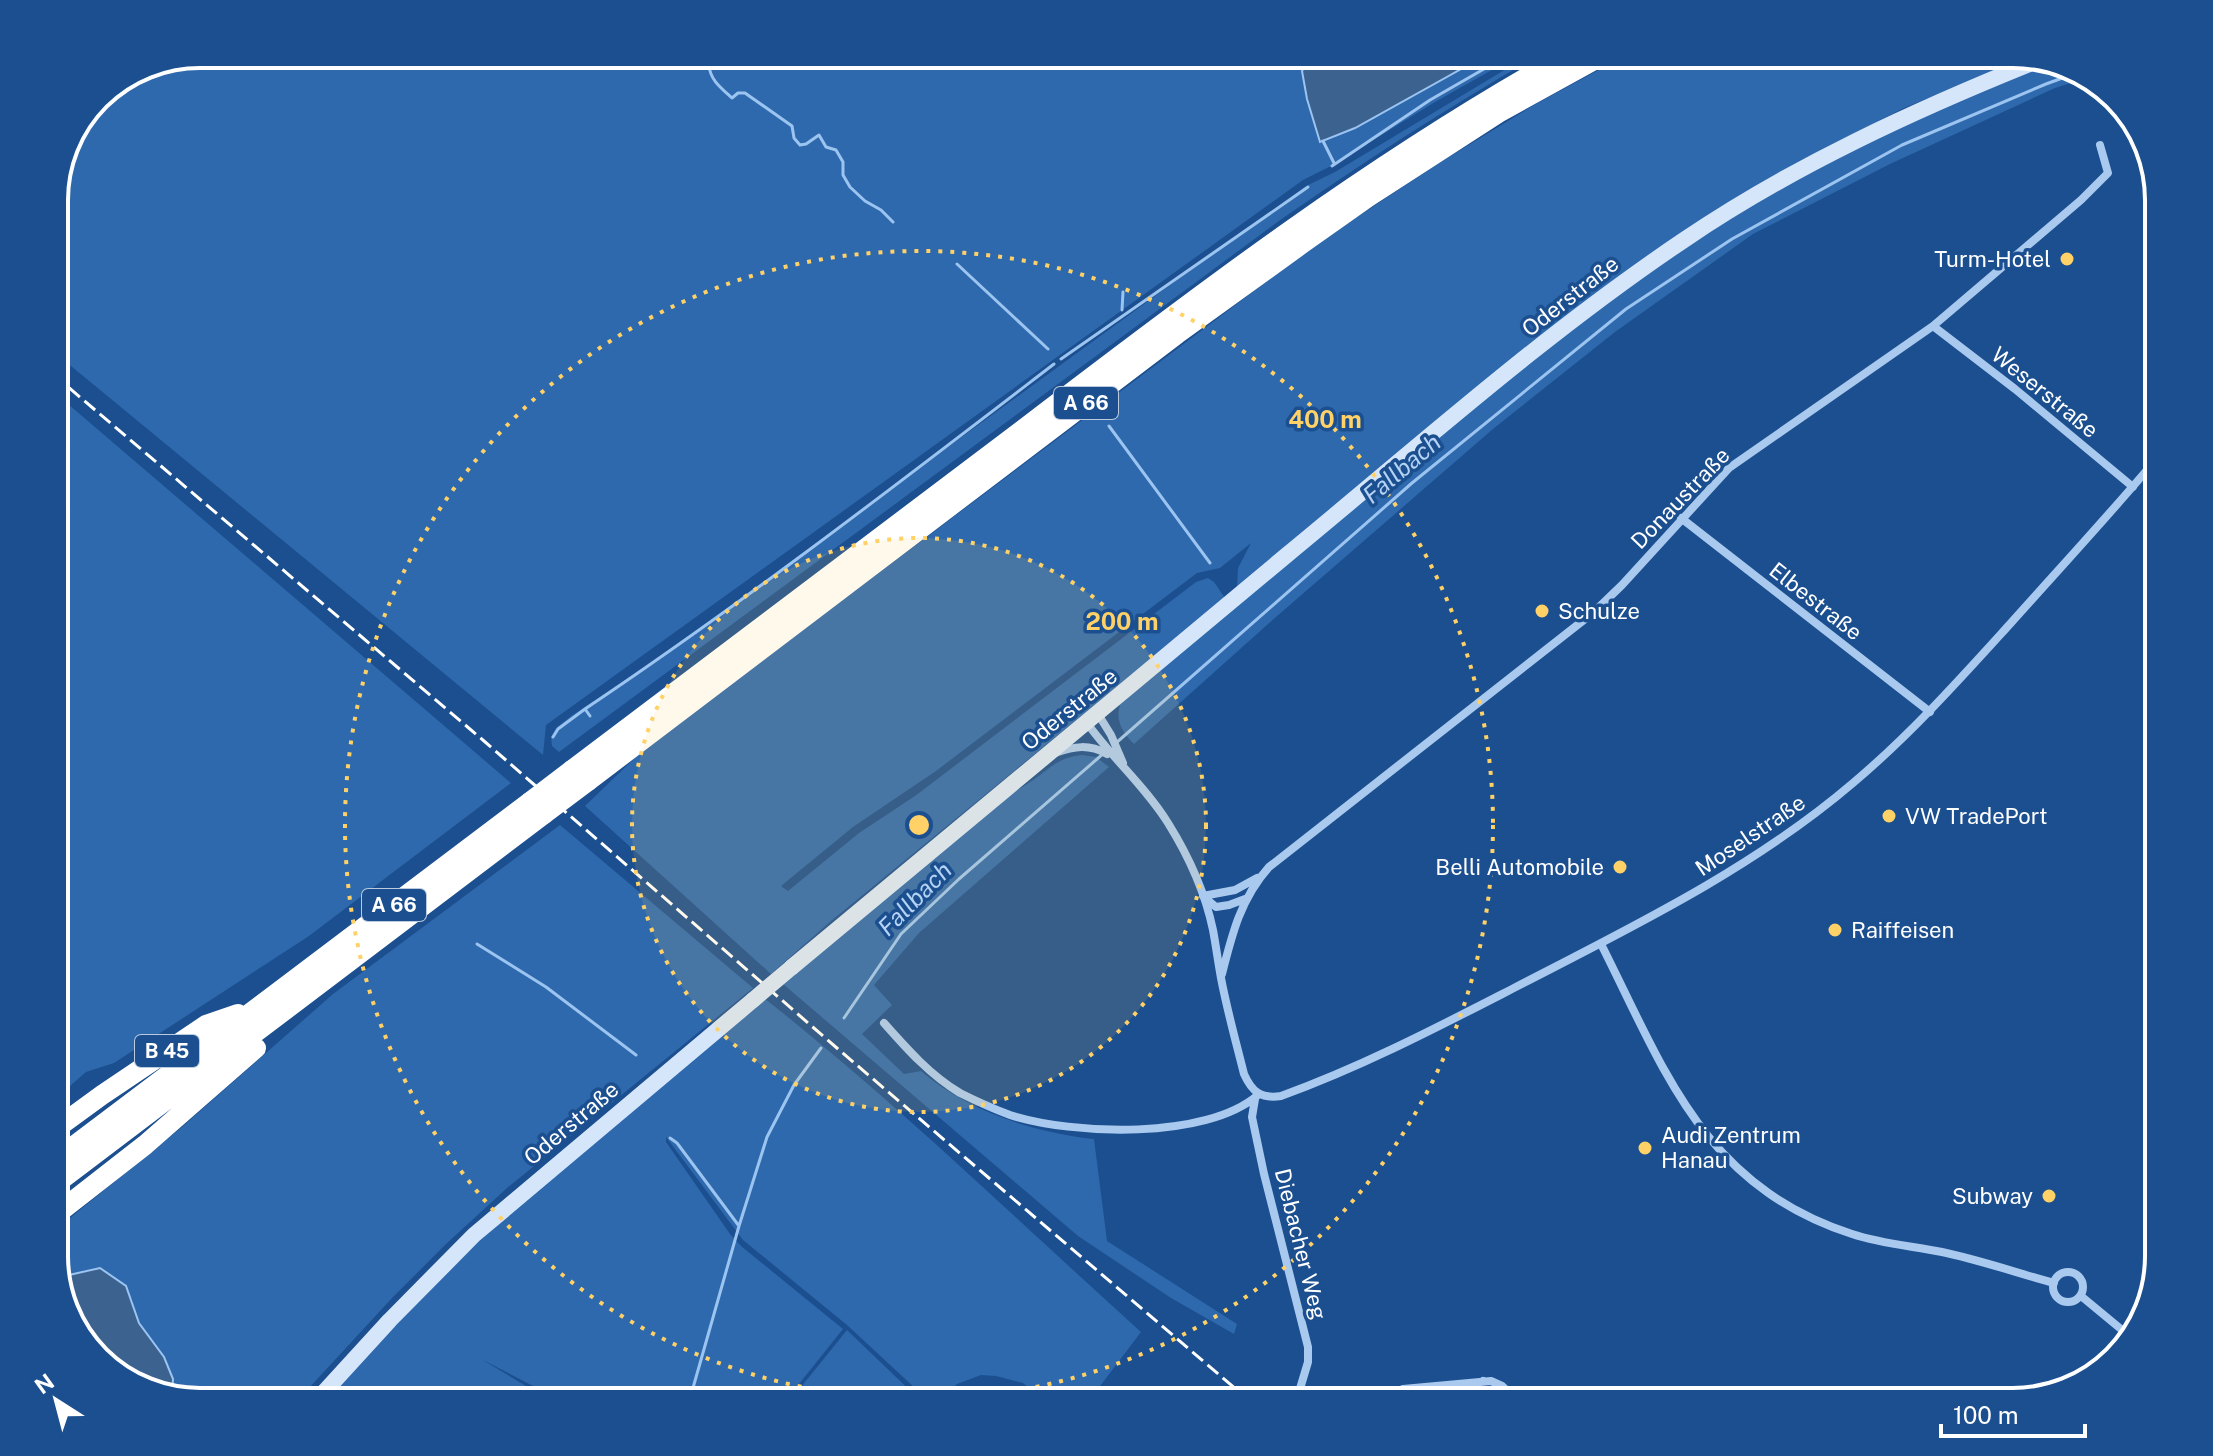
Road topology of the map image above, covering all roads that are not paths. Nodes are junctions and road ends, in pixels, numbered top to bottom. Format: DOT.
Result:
graph roads {
  1 [pos="1544,68"];
  2 [pos="1580,68"];
  3 [pos="2019,68"];
  4 [pos="2100,145"];
  5 [pos="1933,326"];
  6 [pos="2145,473"];
  7 [pos="2133,487"];
  8 [pos="1681,518"];
  9 [pos="1930,712"];
  10 [pos="1092,718"];
  11 [pos="1099,746"];
  12 [pos="1114,752"];
  13 [pos="1046,756"];
  14 [pos="580,776"];
  15 [pos="537,808"];
  16 [pos="1261,875"];
  17 [pos="1203,896"];
  18 [pos="1245,899"];
  19 [pos="1601,944"];
  20 [pos="1221,979"];
  21 [pos="308,992"];
  22 [pos="257,1008"];
  23 [pos="884,1023"];
  24 [pos="1258,1095"];
  25 [pos="68,1120"];
  26 [pos="68,1150"];
  27 [pos="68,1174"];
  28 [pos="68,1205"];
  29 [pos="2054,1283"];
  30 [pos="2081,1296"];
  31 [pos="2122,1330"];
  32 [pos="1484,1380"];
  33 [pos="328,1388"];
  34 [pos="1300,1388"];
  35 [pos="1412,1388"];
  36 [pos="1477,1388"];
  37 [pos="1502,1388"];
  1 -- 14 [label="highway, A 66"];
  2 -- 14 [label="highway, A 66"];
  3 -- 10 [label="street, Oderstraße"];
  4 -- 5 [label="street, Donaustraße"];
  5 -- 7 [label="street, Weserstraße"];
  5 -- 8 [label="street, Donaustraße"];
  6 -- 7 [label="street, Moselstraße"];
  7 -- 9 [label="street, Moselstraße"];
  8 -- 9 [label="street, Elbestraße"];
  8 -- 16 [label="street, Donaustraße"];
  9 -- 19 [label="street, Moselstraße"];
  10 -- 11 [label="street"];
  10 -- 12 [label="street"];
  10 -- 13 [label="street, Oderstraße"];
  11 -- 12 [label="street"];
  11 -- 13 [label="street"];
  12 -- 17 [label="street"];
  13 -- 33 [label="street, Oderstraße, bridge"];
  14 -- 15 [label="highway, A 66, bridge"];
  15 -- 21 [label="highway, A 66"];
  15 -- 22 [label="highway, A 66"];
  16 -- 17 [label="street, Donaustraße"];
  16 -- 18 [label="street, Donaustraße"];
  17 -- 18 [label="street"];
  17 -- 20 [label="street"];
  18 -- 20 [label="street, Donaustraße"];
  19 -- 24 [label="street, Moselstraße"];
  19 -- 29 [label="street"];
  20 -- 24 [label="street"];
  21 -- 27 [label="highway, A 66"];
  21 -- 28 [label="highway, A 66"];
  22 -- 25 [label="highway, B 45"];
  22 -- 26 [label="highway, A 66"];
  23 -- 24 [label="street, Moselstraße"];
  24 -- 34 [label="street, Diebacher Weg"];
  29 -- 30 [label="street"];
  29 -- 30 [label="street"];
  30 -- 31 [label="street"];
  32 -- 35 [label="street"];
  32 -- 36 [label="street"];
  32 -- 37 [label="street"];
}
